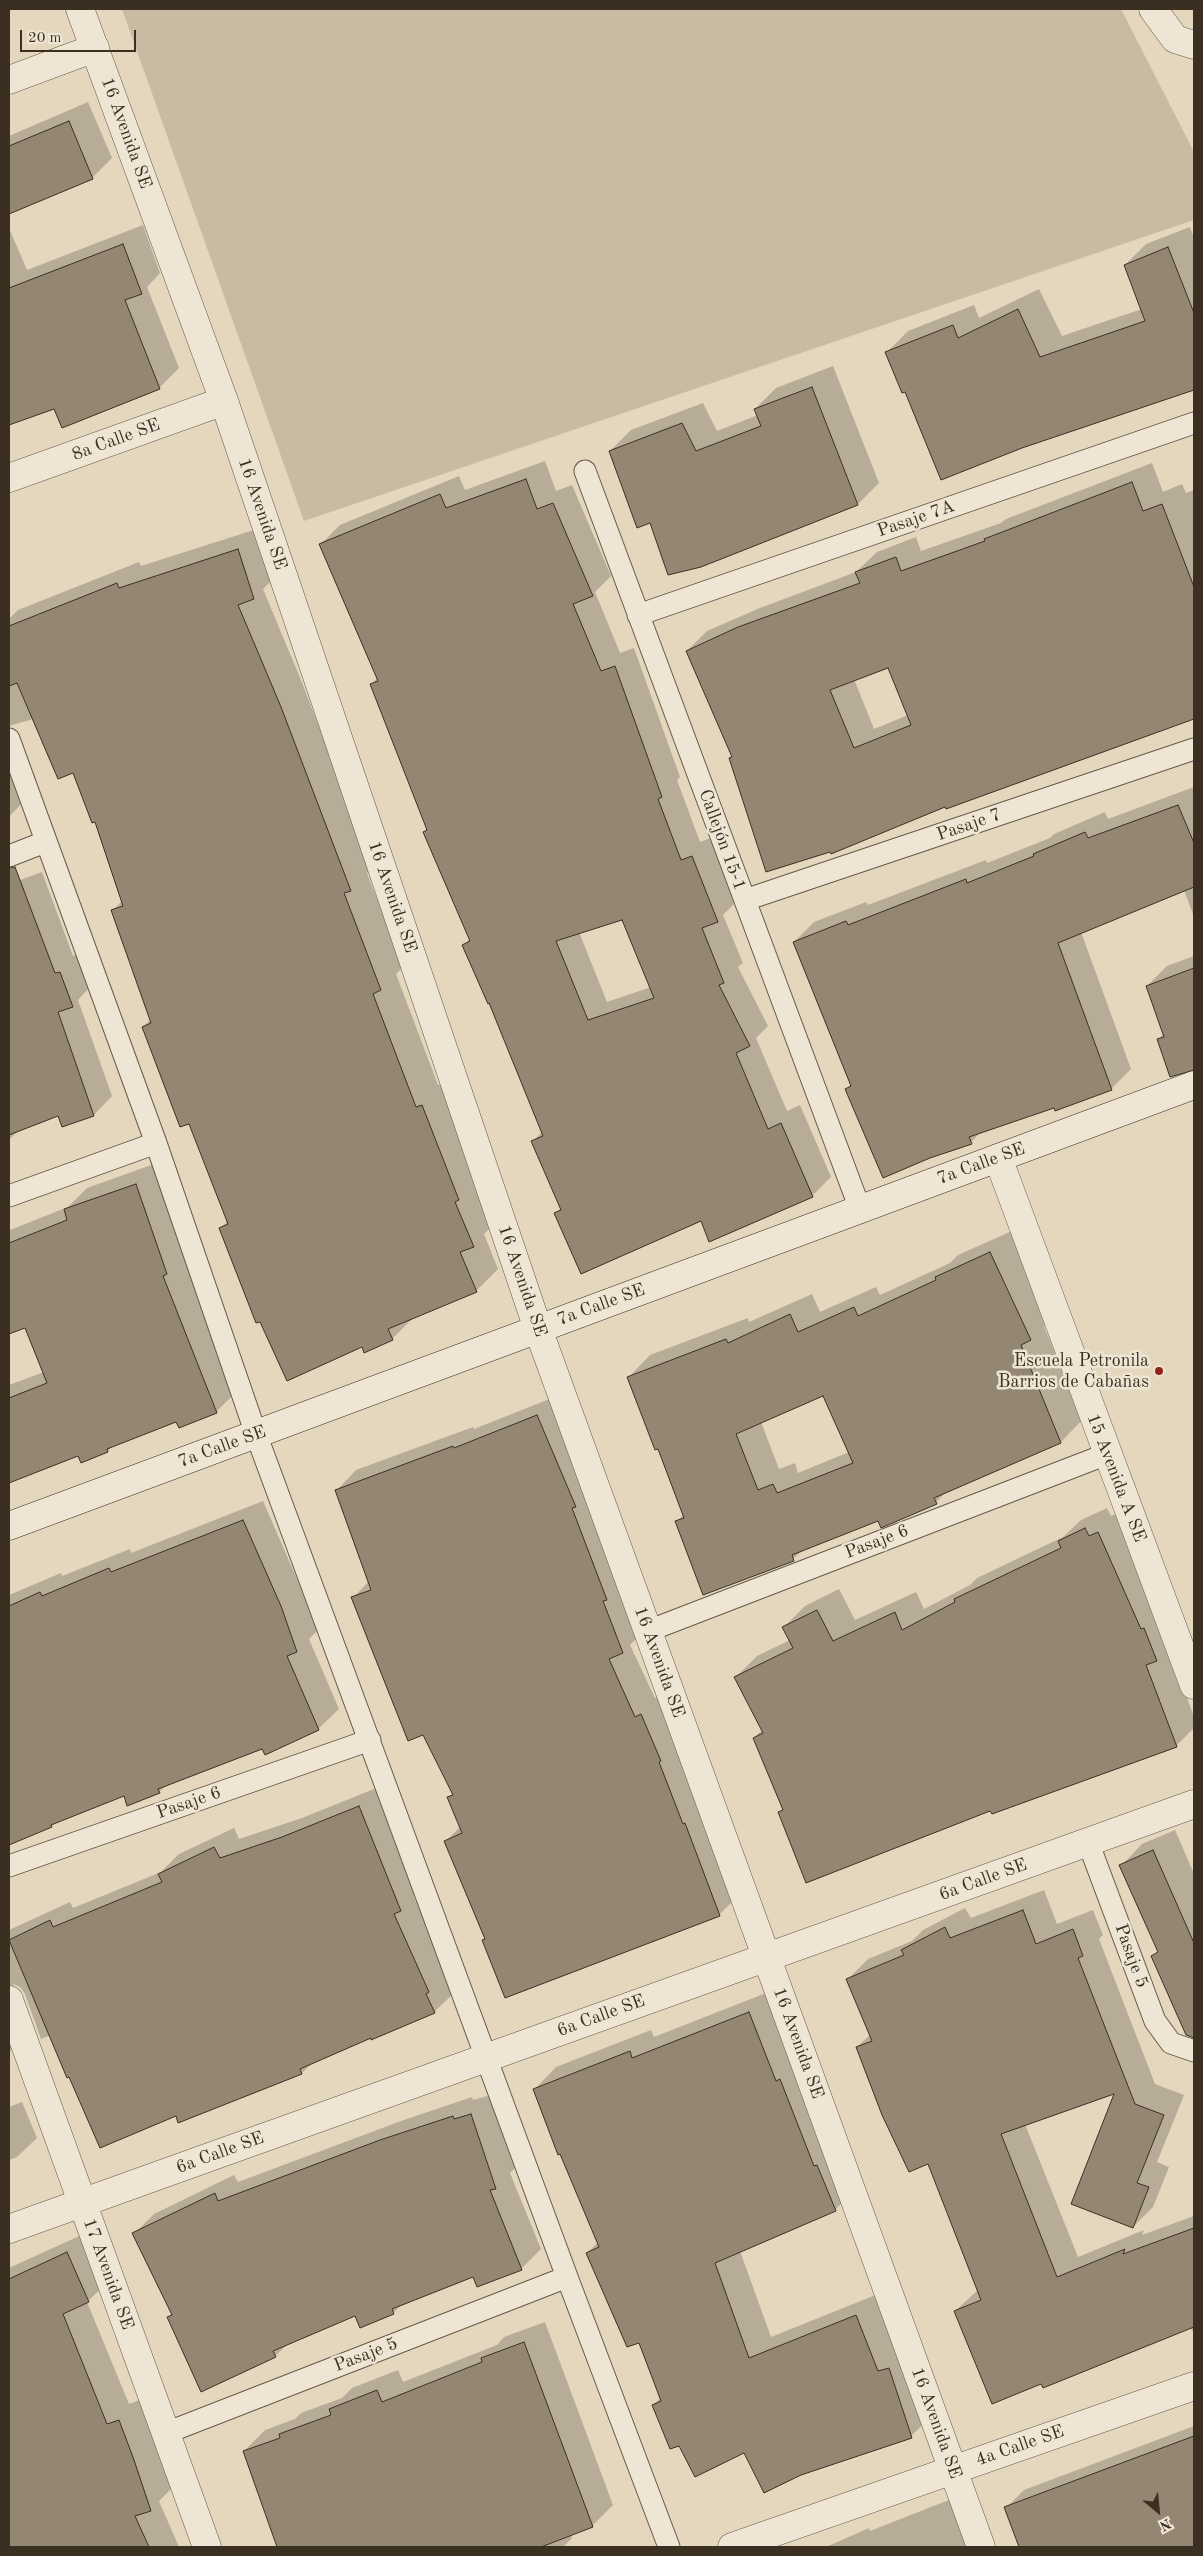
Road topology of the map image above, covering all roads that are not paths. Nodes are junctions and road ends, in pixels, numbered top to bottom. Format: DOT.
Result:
graph roads {
  1 [pos="80,9"];
  2 [pos="1153,9"];
  3 [pos="1194,45"];
  4 [pos="95,48"];
  5 [pos="9,80"];
  6 [pos="224,401"];
  7 [pos="1194,423"];
  8 [pos="585,471"];
  9 [pos="9,478"];
  10 [pos="638,615"];
  11 [pos="9,739"];
  12 [pos="1194,750"];
  13 [pos="45,842"];
  14 [pos="9,856"];
  15 [pos="744,900"];
  16 [pos="1194,1085"];
  17 [pos="156,1143"];
  18 [pos="998,1158"];
  19 [pos="9,1196"];
  20 [pos="860,1210"];
  21 [pos="538,1329"];
  22 [pos="256,1434"];
  23 [pos="1107,1454"];
  24 [pos="9,1526"];
  25 [pos="648,1631"];
  26 [pos="1194,1685"];
  27 [pos="370,1740"];
  28 [pos="1194,1804"];
  29 [pos="1088,1842"];
  30 [pos="9,1866"];
  31 [pos="767,1957"];
  32 [pos="9,2000"];
  33 [pos="1194,2051"];
  34 [pos="487,2057"];
  35 [pos="82,2203"];
  36 [pos="9,2229"];
  37 [pos="567,2277"];
  38 [pos="1194,2386"];
  39 [pos="166,2433"];
  40 [pos="953,2469"];
  41 [pos="207,2547"];
  42 [pos="669,2547"];
  43 [pos="732,2547"];
  44 [pos="982,2547"];
  1 -- 4 [label="street, 16 Avenida SE"];
  2 -- 3 [label="street"];
  4 -- 5 [label="street"];
  4 -- 6 [label="street, 16 Avenida SE"];
  6 -- 9 [label="street, 8a Calle SE"];
  6 -- 21 [label="street, 16 Avenida SE"];
  7 -- 10 [label="lane, Pasaje 7A"];
  8 -- 10 [label="lane, Callejón 15-1"];
  10 -- 15 [label="lane, Callejón 15-1"];
  11 -- 13 [label="lane"];
  12 -- 15 [label="lane, Pasaje 7"];
  13 -- 14 [label="lane"];
  13 -- 17 [label="lane"];
  15 -- 20 [label="lane, Callejón 15-1"];
  16 -- 18 [label="street, 7a Calle SE"];
  17 -- 19 [label="lane"];
  17 -- 22 [label="lane"];
  18 -- 20 [label="street, 7a Calle SE"];
  18 -- 23 [label="street, 15 Avenida A SE"];
  20 -- 21 [label="street, 7a Calle SE"];
  21 -- 22 [label="street, 7a Calle SE"];
  21 -- 25 [label="street, 16 Avenida SE"];
  22 -- 24 [label="street, 7a Calle SE"];
  22 -- 27 [label="lane"];
  23 -- 25 [label="lane, Pasaje 6"];
  23 -- 26 [label="street, 15 Avenida A SE"];
  25 -- 31 [label="street, 16 Avenida SE"];
  27 -- 30 [label="lane, Pasaje 6"];
  27 -- 34 [label="lane"];
  28 -- 29 [label="street, 6a Calle SE"];
  29 -- 31 [label="street, 6a Calle SE"];
  29 -- 33 [label="lane, Pasaje 5"];
  31 -- 34 [label="street, 6a Calle SE"];
  31 -- 40 [label="street, 16 Avenida SE"];
  32 -- 35 [label="street, 17 Avenida SE"];
  34 -- 35 [label="street, 6a Calle SE"];
  34 -- 37 [label="lane"];
  35 -- 36 [label="street, 6a Calle SE"];
  35 -- 39 [label="street, 17 Avenida SE"];
  37 -- 39 [label="lane, Pasaje 5"];
  37 -- 42 [label="lane"];
  38 -- 40 [label="street, 4a Calle SE"];
  39 -- 41 [label="street, 17 Avenida SE"];
  40 -- 43 [label="street, 4a Calle SE"];
  40 -- 44 [label="street, 16 Avenida SE"];
}
